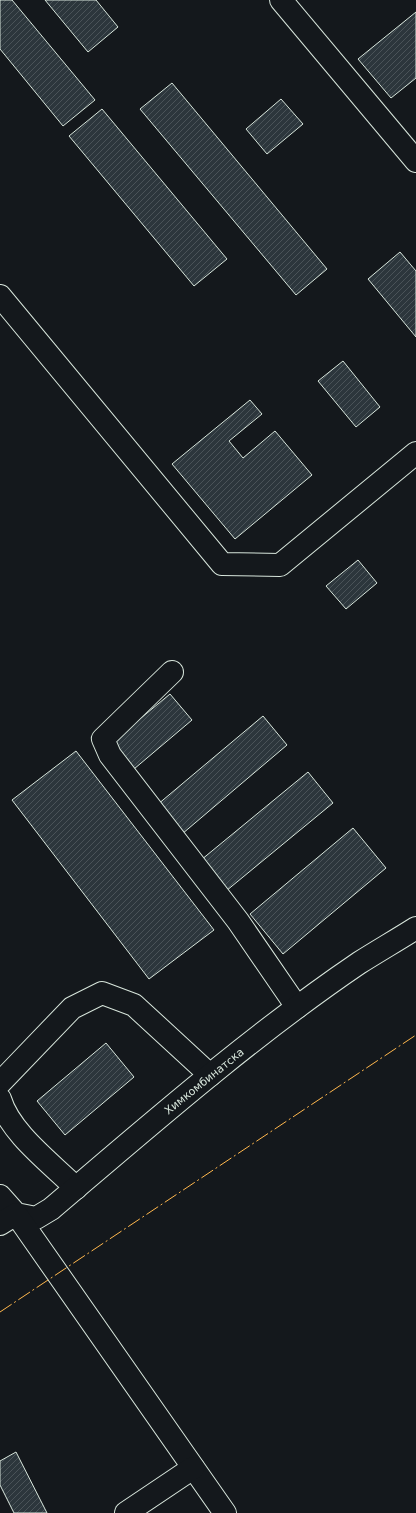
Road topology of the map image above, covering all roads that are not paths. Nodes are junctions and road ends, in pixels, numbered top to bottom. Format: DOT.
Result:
graph roads {
  1 [pos="281,0"];
  2 [pos="416,160"];
  3 [pos="0,296"];
  4 [pos="416,453"];
  5 [pos="172,672"];
  6 [pos="416,928"];
  7 [pos="297,1007"];
  8 [pos="210,1075"];
  9 [pos="0,1083"];
  10 [pos="0,1099"];
  11 [pos="76,1188"];
  12 [pos="0,1196"];
  13 [pos="8,1219"];
  14 [pos="193,1468"];
  15 [pos="126,1513"];
  16 [pos="225,1513"];
  1 -- 2 [label="street"];
  3 -- 4 [label="street"];
  5 -- 7 [label="street"];
  6 -- 7 [label="street, Химкомбинатска"];
  7 -- 8 [label="street, Химкомбинатска"];
  8 -- 9 [label="street"];
  8 -- 11 [label="street, Химкомбинатска"];
  10 -- 11 [label="street"];
  11 -- 13 [label="street, Химкомбинатска"];
  12 -- 13 [label="street"];
  13 -- 14 [label="street"];
  14 -- 15 [label="street"];
  14 -- 16 [label="street"];
}
